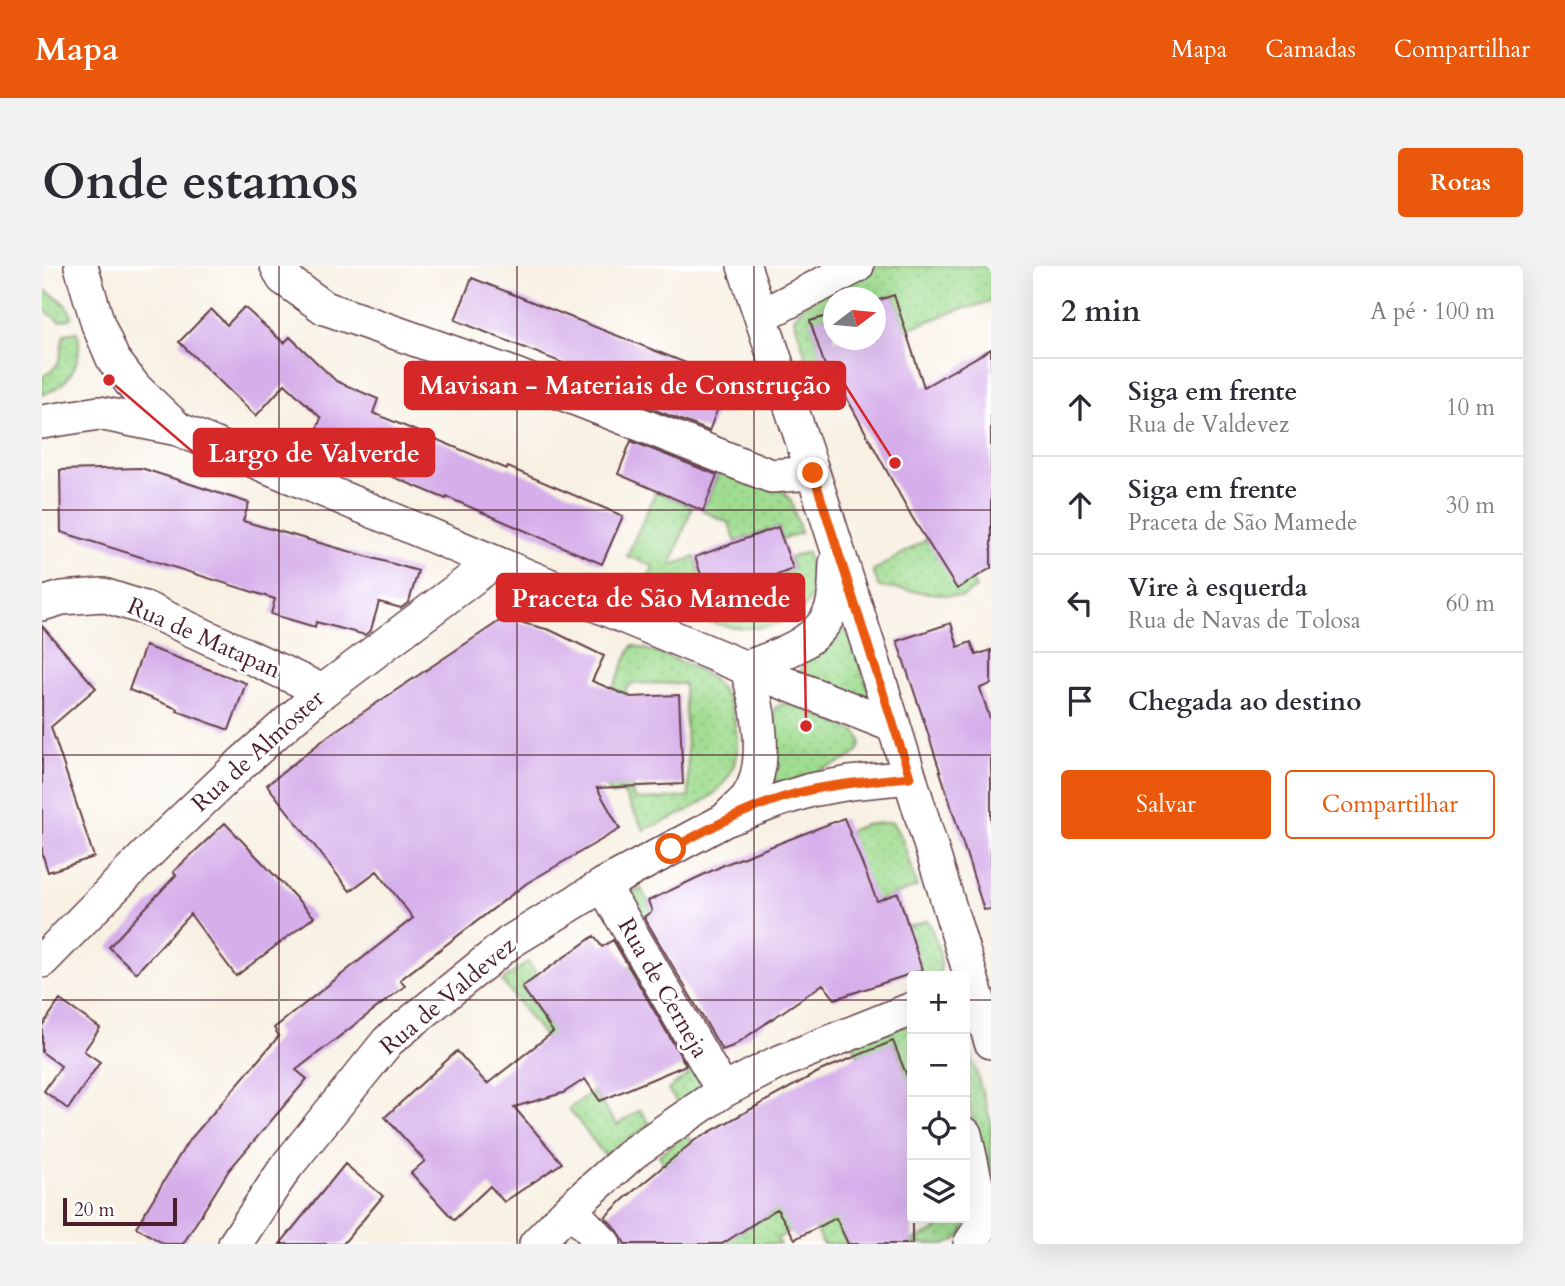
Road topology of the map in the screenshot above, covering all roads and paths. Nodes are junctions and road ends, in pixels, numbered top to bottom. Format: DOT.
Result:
graph roads {
  1 [pos="81,266"];
  2 [pos="277,266"];
  3 [pos="744,266"];
  4 [pos="857,266"];
  5 [pos="761,316"];
  6 [pos="42,422"];
  7 [pos="178,429"];
  8 [pos="813,473"];
  9 [pos="836,543"];
  10 [pos="494,562"];
  11 [pos="42,604"];
  12 [pos="746,668"];
  13 [pos="323,691"];
  14 [pos="894,726"];
  15 [pos="910,777"];
  16 [pos="725,820"];
  17 [pos="603,885"];
  18 [pos="44,953"];
  19 [pos="964,971"];
  20 [pos="970,992"];
  21 [pos="907,1011"];
  22 [pos="991,1042"];
  23 [pos="723,1091"];
  24 [pos="970,1157"];
  25 [pos="564,1214"];
  26 [pos="236,1244"];
  27 [pos="536,1244"];
  28 [pos="582,1244"];
  29 [pos="604,1244"];
  30 [pos="970,1244"];
  1 -- 7 [label="street"];
  2 -- 8 [label="street"];
  3 -- 5 [label="street"];
  4 -- 5 [label="street"];
  5 -- 8 [label="street"];
  6 -- 7 [label="street"];
  7 -- 10 [label="street"];
  8 -- 9 [label="street"];
  9 -- 12 [label="street"];
  9 -- 14 [label="street"];
  10 -- 12 [label="street"];
  10 -- 13 [label="street, Rua de Almoster"];
  11 -- 13 [label="street, Rua de Matapan"];
  12 -- 14 [label="street"];
  12 -- 16 [label="street"];
  13 -- 18 [label="street, Rua de Almoster"];
  14 -- 15 [label="street"];
  15 -- 16 [label="street"];
  15 -- 19 [label="street"];
  16 -- 17 [label="street, Rua de Valdevez"];
  17 -- 23 [label="street, Rua de Cerneja"];
  17 -- 26 [label="street, Rua de Valdevez"];
  20 -- 22 [label="street"];
  21 -- 23 [label="street"];
  23 -- 25 [label="street"];
  24 -- 30 [label="street"];
  25 -- 27 [label="street"];
  25 -- 28 [label="street"];
  25 -- 29 [label="street"];
}
